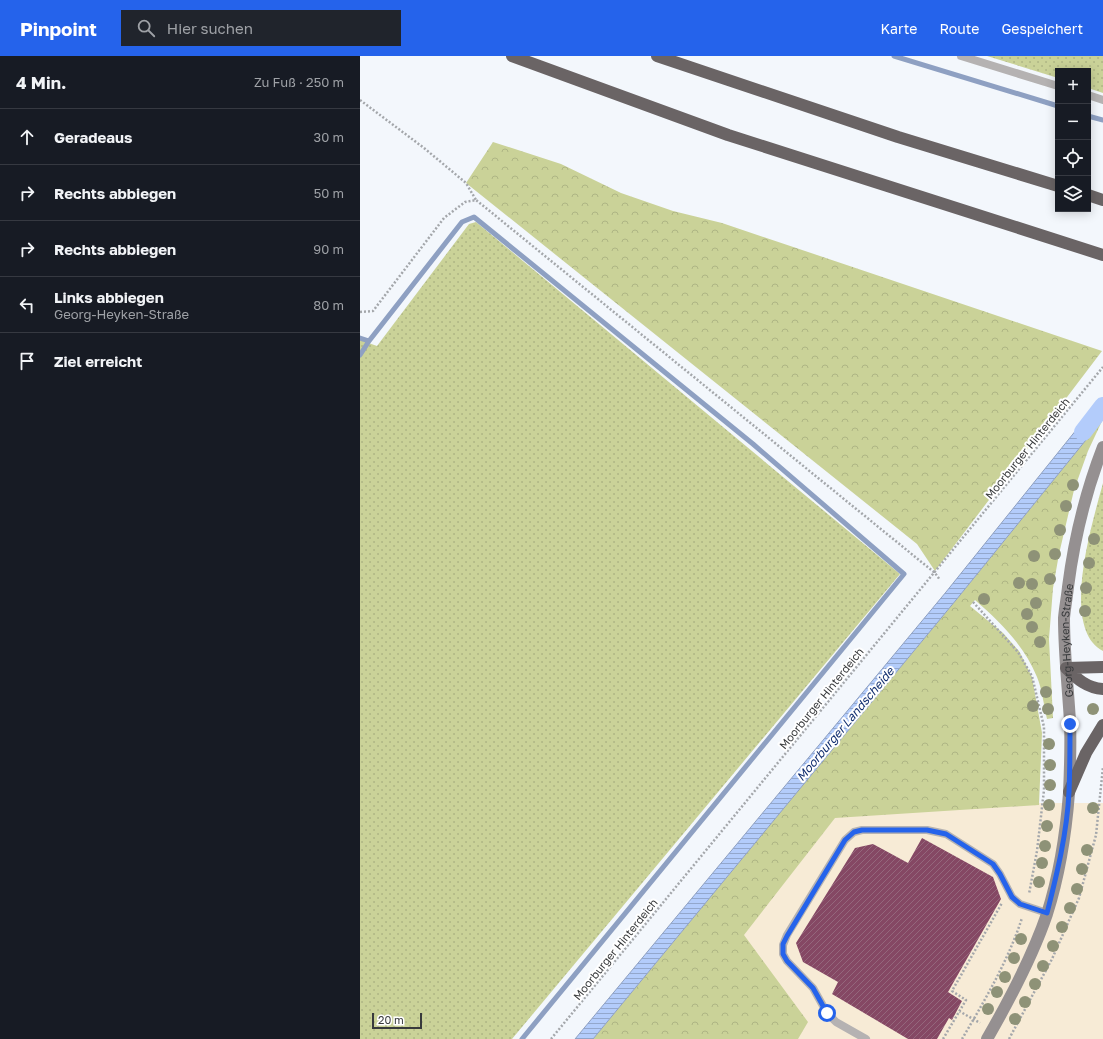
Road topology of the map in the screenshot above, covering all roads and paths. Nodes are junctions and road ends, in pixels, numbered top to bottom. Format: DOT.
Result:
graph roads {
  1 [pos="512,56"];
  2 [pos="657,56"];
  3 [pos="961,56"];
  4 [pos="1055,85"];
  5 [pos="1091,97"];
  6 [pos="360,100"];
  7 [pos="1103,100"];
  8 [pos="1055,185"];
  9 [pos="1091,196"];
  10 [pos="476,200"];
  11 [pos="1103,200"];
  12 [pos="1103,255"];
  13 [pos="360,312"];
  14 [pos="1103,367"];
  15 [pos="1103,447"];
  16 [pos="935,573"];
  17 [pos="940,580"];
  18 [pos="973,602"];
  19 [pos="1103,667"];
  20 [pos="1066,668"];
  21 [pos="1103,689"];
  22 [pos="1103,725"];
  23 [pos="1044,727"];
  24 [pos="1103,767"];
  25 [pos="1069,792"];
  26 [pos="1009,891"];
  27 [pos="1047,913"];
  28 [pos="959,1011"];
  29 [pos="990,1034"];
  30 [pos="552,1039"];
  31 [pos="866,1039"];
  32 [pos="943,1039"];
  33 [pos="1009,1039"];
  1 -- 12 [label="highway"];
  2 -- 8 [label="highway"];
  3 -- 4 [label="lane"];
  5 -- 7 [label="lane"];
  6 -- 10 [label="path"];
  9 -- 11 [label="highway"];
  10 -- 13 [label="path"];
  10 -- 16 [label="path"];
  14 -- 16 [label="path, Moorburger Hinterdeich"];
  15 -- 20 [label="main road, Georg-Heyken-Straße"];
  16 -- 17 [label="path"];
  16 -- 30 [label="path, Moorburger Hinterdeich"];
  18 -- 23 [label="path"];
  19 -- 20 [label="highway"];
  20 -- 21 [label="highway"];
  20 -- 25 [label="main road, Georg-Heyken-Straße"];
  22 -- 25 [label="highway"];
  24 -- 33 [label="path"];
  25 -- 27 [label="main road, Georg-Heyken-Straße"];
  26 -- 27 [label="lane"];
  26 -- 28 [label="path"];
  26 -- 31 [label="lane"];
  27 -- 29 [label="main road, Georg-Heyken-Straße"];
  28 -- 29 [label="path"];
  28 -- 32 [label="path"];
}
